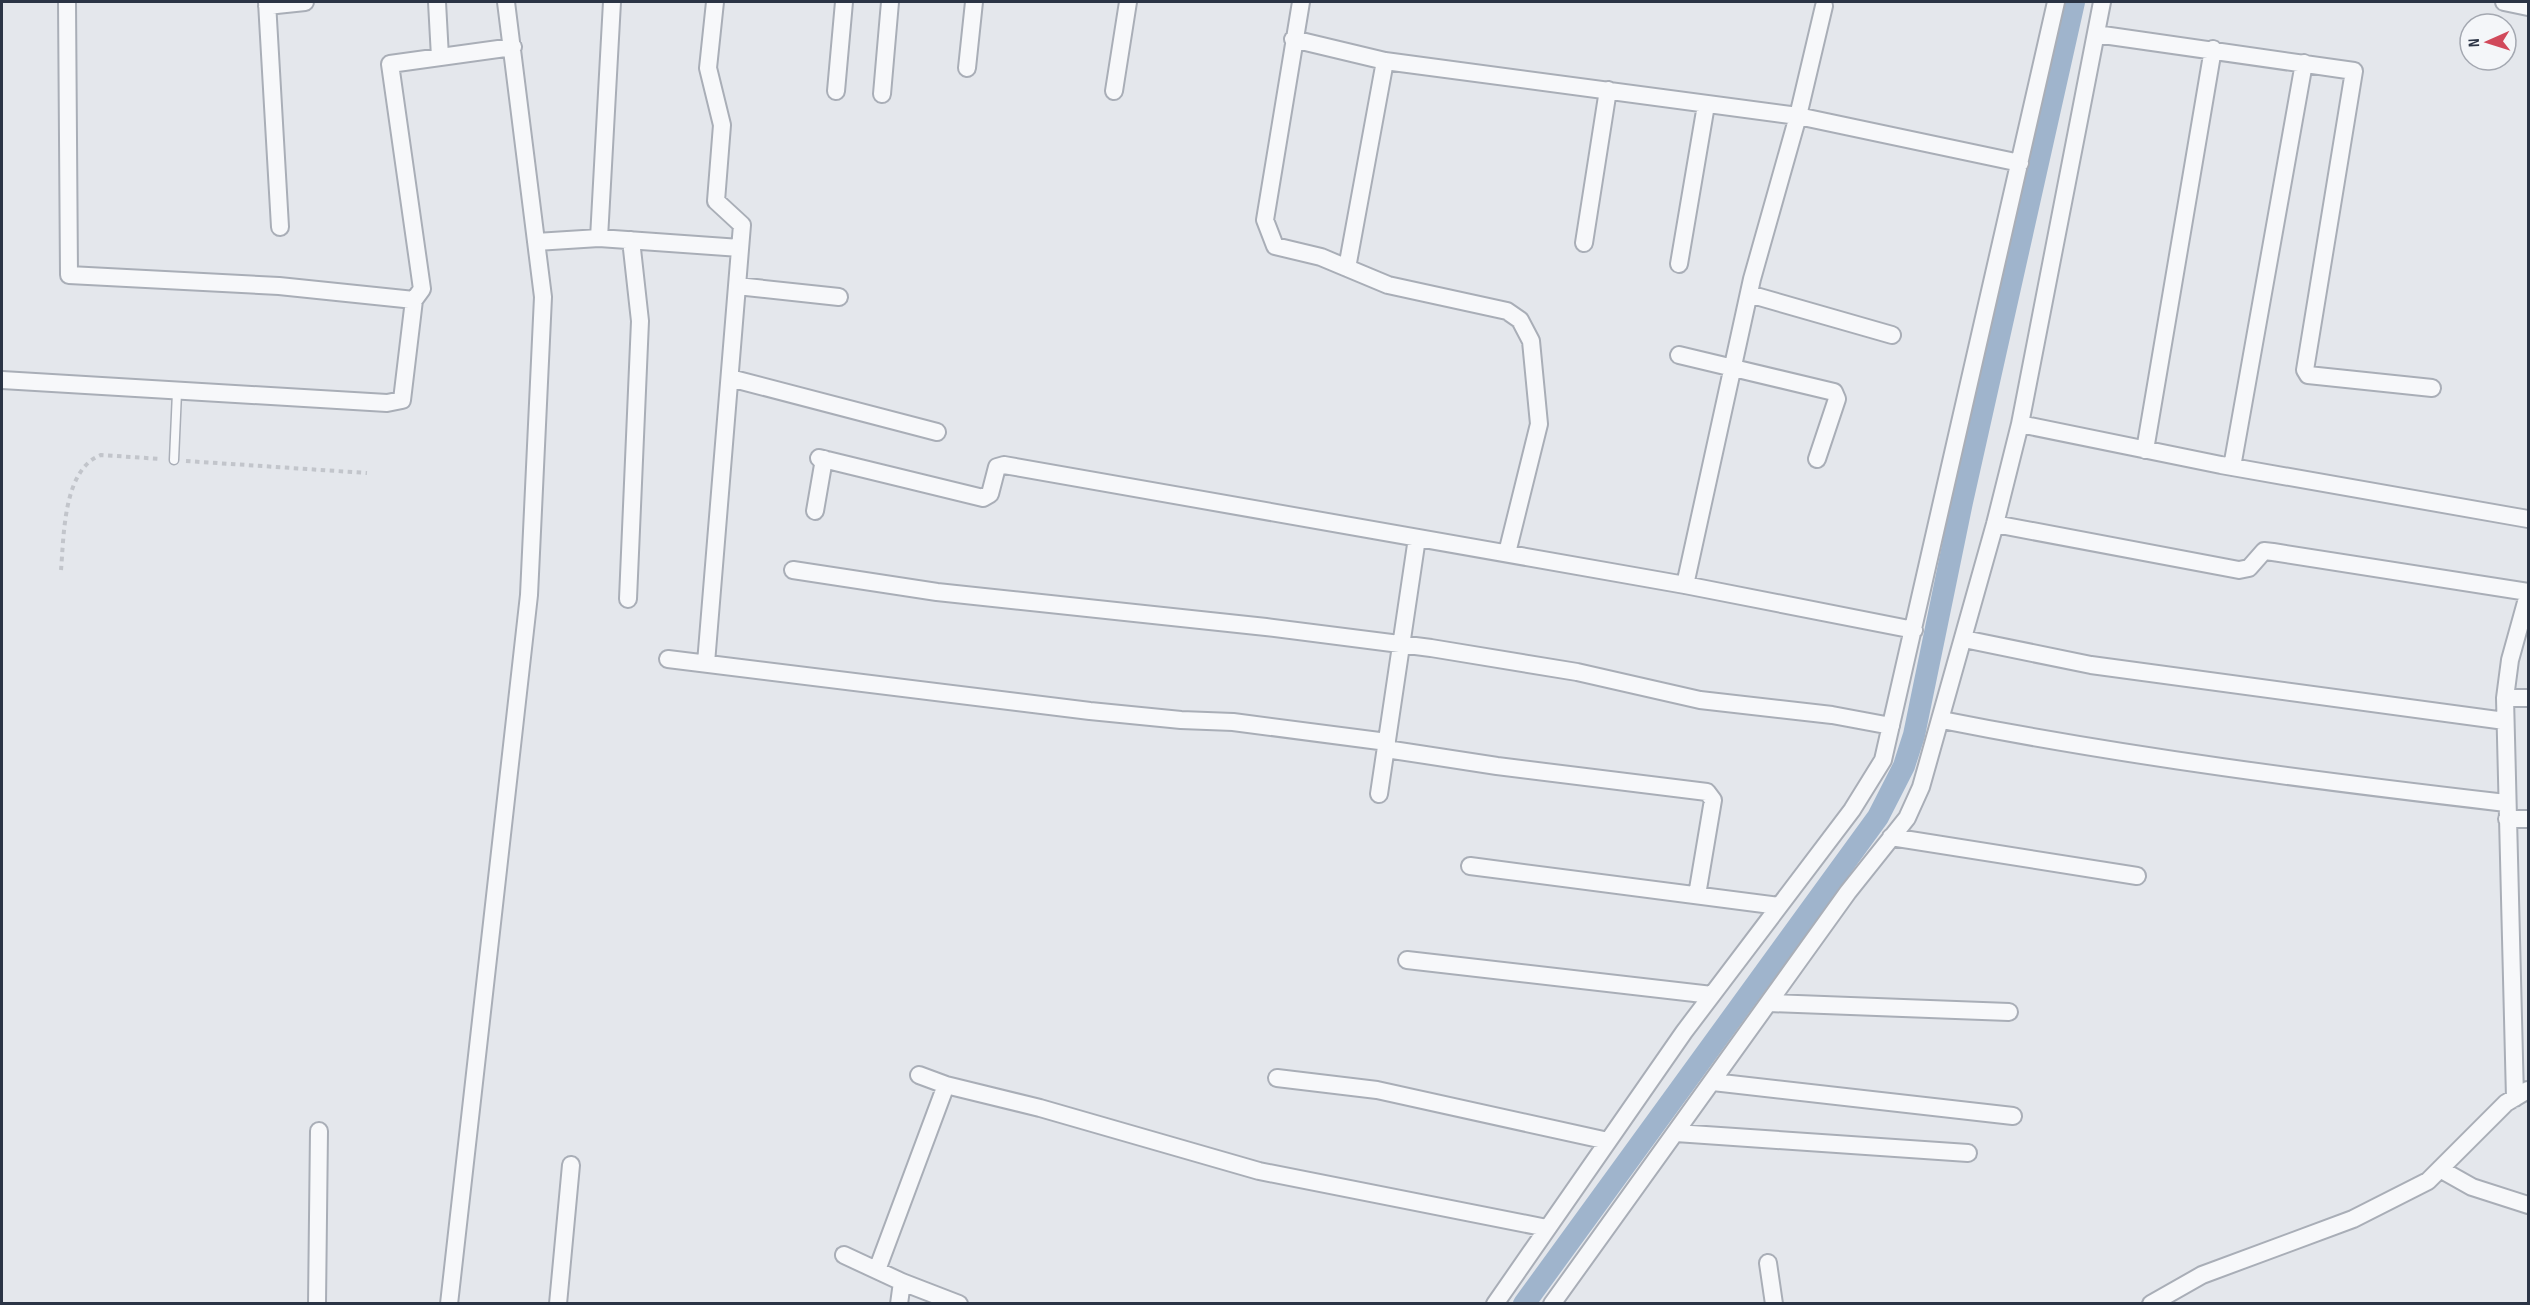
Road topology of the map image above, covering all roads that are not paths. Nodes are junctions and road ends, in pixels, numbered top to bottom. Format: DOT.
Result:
graph roads {
  1 [pos="67,2"];
  2 [pos="305,2"];
  3 [pos="437,2"];
  4 [pos="506,2"];
  5 [pos="612,2"];
  6 [pos="715,2"];
  7 [pos="844,2"];
  8 [pos="890,2"];
  9 [pos="974,2"];
  10 [pos="1128,2"];
  11 [pos="1301,2"];
  12 [pos="2056,2"];
  13 [pos="2102,2"];
  14 [pos="2504,2"];
  15 [pos="267,4"];
  16 [pos="1824,6"];
  17 [pos="2529,7"];
  18 [pos="2096,34"];
  19 [pos="1293,39"];
  20 [pos="513,47"];
  21 [pos="2213,49"];
  22 [pos="440,57"];
  23 [pos="1385,61"];
  24 [pos="2304,63"];
  25 [pos="967,68"];
  26 [pos="1608,90"];
  27 [pos="836,91"];
  28 [pos="1114,91"];
  29 [pos="882,94"];
  30 [pos="1706,105"];
  31 [pos="1798,116"];
  32 [pos="2020,163"];
  33 [pos="280,227"];
  34 [pos="599,238"];
  35 [pos="631,240"];
  36 [pos="536,242"];
  37 [pos="1584,243"];
  38 [pos="740,248"];
  39 [pos="1679,264"];
  40 [pos="1347,268"];
  41 [pos="737,286"];
  42 [pos="1749,294"];
  43 [pos="840,297"];
  44 [pos="414,300"];
  45 [pos="1892,335"];
  46 [pos="1679,355"];
  47 [pos="1733,366"];
  48 [pos="729,378"];
  49 [pos="2,380"];
  50 [pos="2432,387"];
  51 [pos="177,392"];
  52 [pos="2020,424"];
  53 [pos="937,432"];
  54 [pos="2145,450"];
  55 [pos="1817,459"];
  56 [pos="174,460"];
  57 [pos="2232,467"];
  58 [pos="815,511"];
  59 [pos="2529,519"];
  60 [pos="1995,524"];
  61 [pos="1417,538"];
  62 [pos="1507,553"];
  63 [pos="793,570"];
  64 [pos="1685,585"];
  65 [pos="2529,594"];
  66 [pos="628,599"];
  67 [pos="1914,630"];
  68 [pos="1964,639"];
  69 [pos="1401,644"];
  70 [pos="668,658"];
  71 [pos="706,663"];
  72 [pos="2505,698"];
  73 [pos="2529,698"];
  74 [pos="1942,720"];
  75 [pos="2505,721"];
  76 [pos="1891,726"];
  77 [pos="1387,746"];
  78 [pos="1379,794"];
  79 [pos="2506,811"];
  80 [pos="2529,819"];
  81 [pos="1891,837"];
  82 [pos="1470,866"];
  83 [pos="2137,876"];
  84 [pos="1697,895"];
  85 [pos="1779,906"];
  86 [pos="1407,960"];
  87 [pos="1712,995"];
  88 [pos="1769,1003"];
  89 [pos="2009,1012"];
  90 [pos="2512,1028"];
  91 [pos="2529,1042"];
  92 [pos="920,1075"];
  93 [pos="1277,1078"];
  94 [pos="1713,1082"];
  95 [pos="946,1085"];
  96 [pos="2522,1094"];
  97 [pos="2013,1116"];
  98 [pos="319,1131"];
  99 [pos="1676,1133"];
  100 [pos="1608,1141"];
  101 [pos="1968,1153"];
  102 [pos="571,1165"];
  103 [pos="2440,1169"];
  104 [pos="2529,1205"];
  105 [pos="1547,1228"];
  106 [pos="844,1255"];
  107 [pos="1767,1263"];
  108 [pos="876,1270"];
  109 [pos="902,1282"];
  110 [pos="317,1304"];
  111 [pos="449,1304"];
  112 [pos="558,1304"];
  113 [pos="899,1304"];
  114 [pos="959,1304"];
  115 [pos="1494,1304"];
  116 [pos="1552,1304"];
  117 [pos="1774,1304"];
  118 [pos="2151,1304"];
  1 -- 44 [label="street"];
  2 -- 15 [label="street"];
  3 -- 22 [label="street"];
  4 -- 20 [label="street"];
  5 -- 34 [label="street"];
  6 -- 38 [label="street"];
  7 -- 27 [label="street"];
  8 -- 29 [label="street"];
  9 -- 25 [label="street"];
  10 -- 28 [label="street"];
  11 -- 19 [label="street"];
  12 -- 32 [label="street"];
  13 -- 18 [label="street"];
  14 -- 17 [label="street"];
  15 -- 33 [label="street"];
  16 -- 31 [label="street"];
  18 -- 21 [label="street"];
  18 -- 52 [label="street"];
  19 -- 23 [label="street"];
  19 -- 40 [label="street"];
  20 -- 22 [label="street"];
  20 -- 36 [label="street"];
  21 -- 24 [label="street"];
  21 -- 54 [label="street"];
  22 -- 44 [label="street"];
  23 -- 26 [label="street"];
  23 -- 40 [label="street"];
  24 -- 50 [label="street"];
  24 -- 57 [label="street"];
  26 -- 30 [label="street"];
  26 -- 37 [label="street"];
  30 -- 31 [label="street"];
  30 -- 39 [label="street"];
  31 -- 32 [label="street"];
  31 -- 42 [label="street"];
  32 -- 67 [label="street"];
  34 -- 35 [label="street"];
  34 -- 36 [label="street"];
  35 -- 38 [label="street"];
  35 -- 66 [label="street"];
  36 -- 111 [label="street"];
  38 -- 41 [label="street"];
  40 -- 62 [label="street"];
  41 -- 43 [label="street"];
  41 -- 48 [label="street"];
  42 -- 45 [label="street"];
  42 -- 47 [label="street"];
  44 -- 51 [label="street"];
  46 -- 47 [label="street"];
  47 -- 55 [label="street"];
  47 -- 64 [label="street"];
  48 -- 53 [label="street"];
  48 -- 71 [label="street"];
  49 -- 51 [label="street"];
  51 -- 56 [label="lane"];
  52 -- 54 [label="street"];
  52 -- 60 [label="street"];
  54 -- 57 [label="street"];
  57 -- 59 [label="street"];
  58 -- 61 [label="street"];
  60 -- 65 [label="street"];
  60 -- 68 [label="street"];
  61 -- 62 [label="street"];
  61 -- 69 [label="street"];
  62 -- 64 [label="street"];
  63 -- 69 [label="street"];
  64 -- 67 [label="street"];
  65 -- 72 [label="street"];
  67 -- 76 [label="street"];
  68 -- 74 [label="street"];
  68 -- 75 [label="street"];
  69 -- 76 [label="street"];
  69 -- 77 [label="street"];
  70 -- 71 [label="street"];
  71 -- 77 [label="street"];
  72 -- 73 [label="street"];
  72 -- 75 [label="street"];
  74 -- 79 [label="street"];
  74 -- 81 [label="street"];
  75 -- 79 [label="street"];
  76 -- 85 [label="street"];
  77 -- 78 [label="street"];
  77 -- 84 [label="street"];
  79 -- 80 [label="street"];
  79 -- 90 [label="street"];
  81 -- 83 [label="street"];
  81 -- 88 [label="street"];
  82 -- 84 [label="street"];
  84 -- 85 [label="street"];
  85 -- 87 [label="street"];
  86 -- 87 [label="street"];
  87 -- 100 [label="street"];
  88 -- 89 [label="street"];
  88 -- 94 [label="street"];
  90 -- 91 [label="street"];
  90 -- 96 [label="street"];
  92 -- 95 [label="street"];
  93 -- 100 [label="street"];
  94 -- 97 [label="street"];
  94 -- 99 [label="street"];
  95 -- 105 [label="street"];
  95 -- 108 [label="street"];
  96 -- 103 [label="street"];
  98 -- 110 [label="street"];
  99 -- 101 [label="street"];
  99 -- 116 [label="street"];
  100 -- 105 [label="street"];
  102 -- 112 [label="street"];
  103 -- 104 [label="street"];
  103 -- 118 [label="street"];
  105 -- 115 [label="street"];
  106 -- 108 [label="street"];
  107 -- 117 [label="street"];
  108 -- 109 [label="street"];
  109 -- 113 [label="street"];
  109 -- 114 [label="street"];
}
